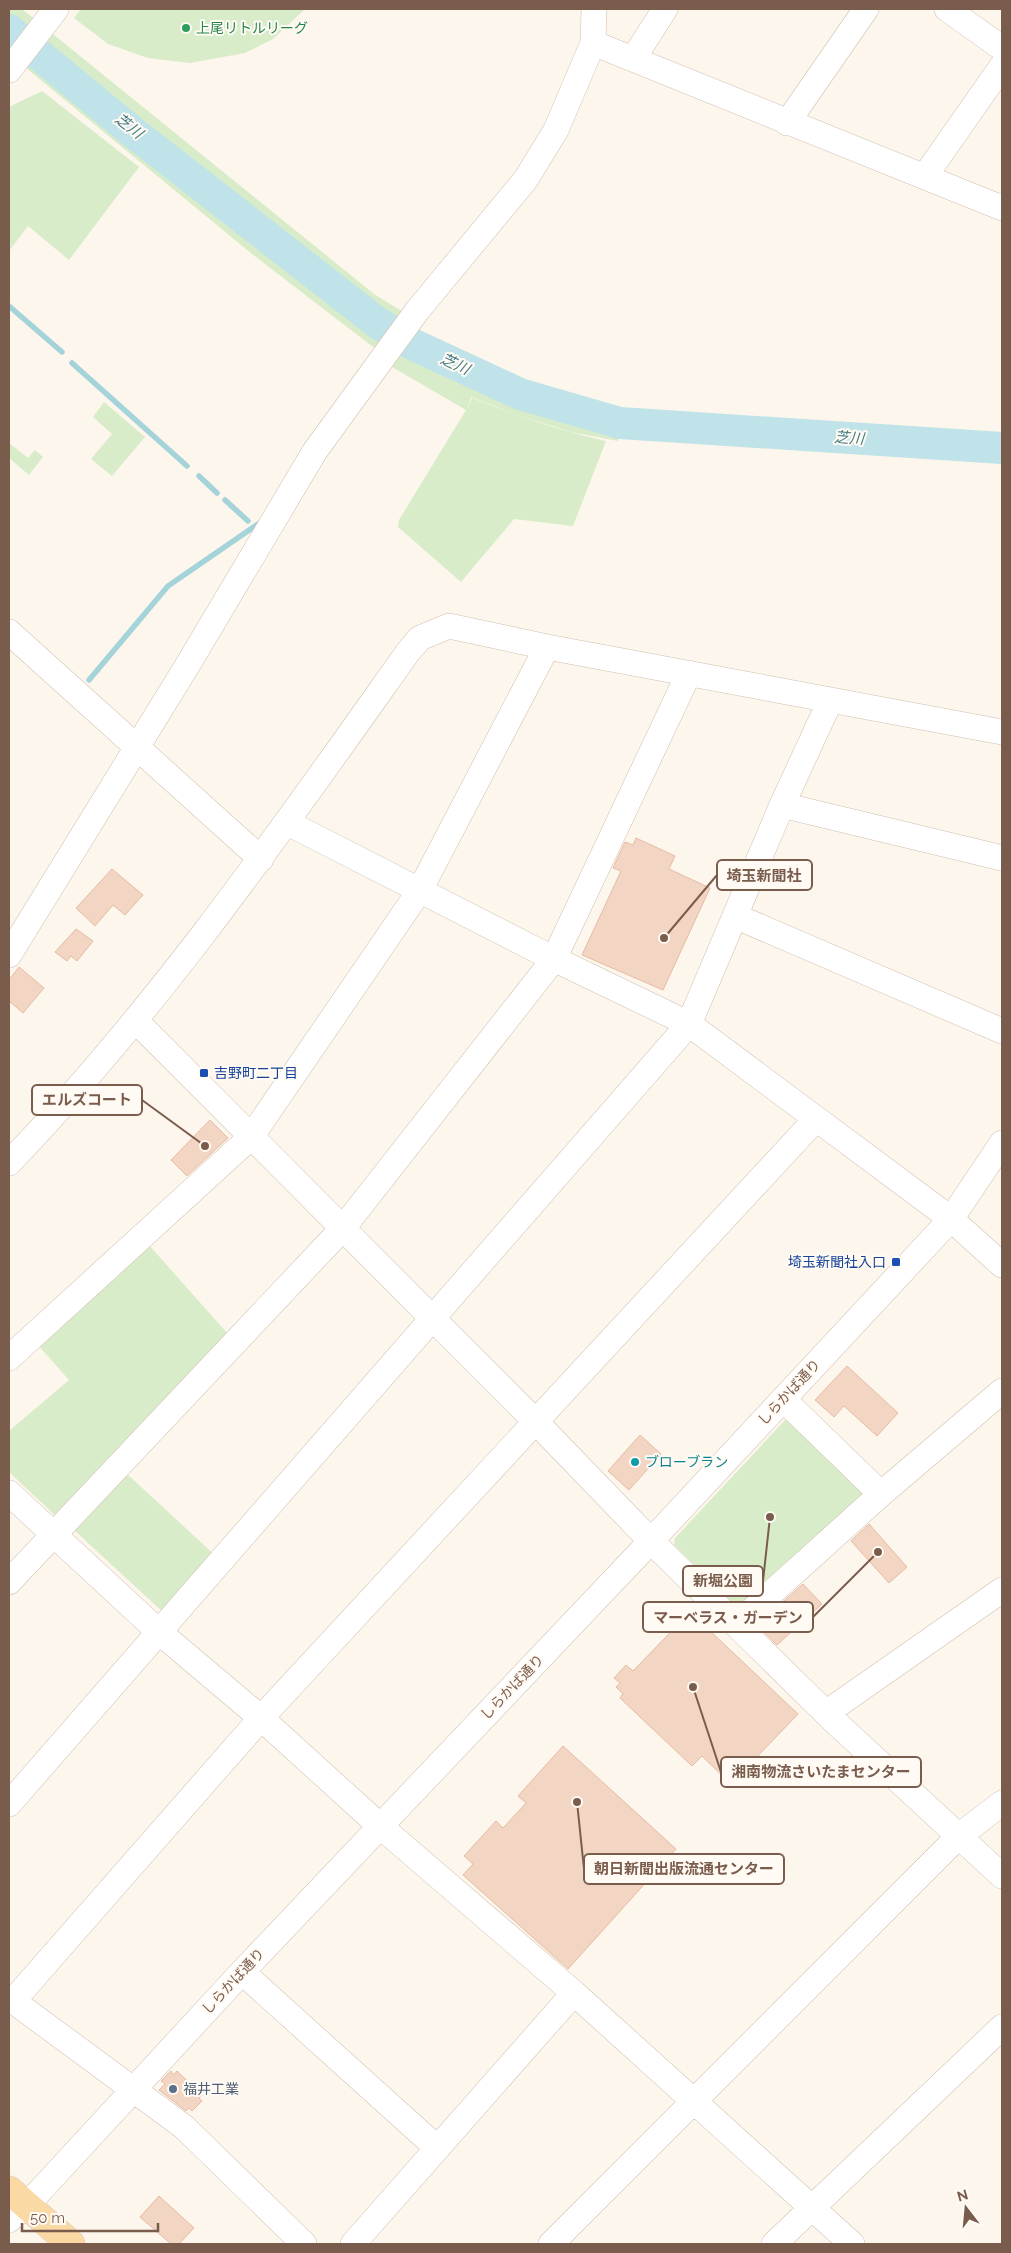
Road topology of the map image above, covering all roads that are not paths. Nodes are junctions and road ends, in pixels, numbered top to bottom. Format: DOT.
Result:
graph roads {
  1 [pos="594,9"];
  2 [pos="665,9"];
  3 [pos="866,9"];
  4 [pos="947,9"];
  5 [pos="51,16"];
  6 [pos="593,43"];
  7 [pos="1002,48"];
  8 [pos="633,59"];
  9 [pos="1002,66"];
  10 [pos="11,67"];
  11 [pos="787,123"];
  12 [pos="925,176"];
  13 [pos="1002,208"];
  14 [pos="9,632"];
  15 [pos="547,647"];
  16 [pos="689,673"];
  17 [pos="830,700"];
  18 [pos="1002,732"];
  19 [pos="136,746"];
  20 [pos="782,805"];
  21 [pos="288,823"];
  22 [pos="1002,858"];
  23 [pos="261,859"];
  24 [pos="420,890"];
  25 [pos="735,916"];
  26 [pos="9,955"];
  27 [pos="554,959"];
  28 [pos="136,1021"];
  29 [pos="689,1024"];
  30 [pos="1002,1031"];
  31 [pos="816,1119"];
  32 [pos="251,1137"];
  33 [pos="1002,1143"];
  34 [pos="9,1164"];
  35 [pos="951,1218"];
  36 [pos="343,1228"];
  37 [pos="1002,1265"];
  38 [pos="432,1317"];
  39 [pos="9,1358"];
  40 [pos="1002,1391"];
  41 [pos="782,1399"];
  42 [pos="536,1422"];
  43 [pos="9,1493"];
  44 [pos="881,1494"];
  45 [pos="53,1534"];
  46 [pos="651,1541"];
  47 [pos="9,1582"];
  48 [pos="1002,1590"];
  49 [pos="737,1624"];
  50 [pos="158,1632"];
  51 [pos="826,1713"];
  52 [pos="261,1718"];
  53 [pos="1002,1803"];
  54 [pos="9,1804"];
  55 [pos="380,1826"];
  56 [pos="959,1836"];
  57 [pos="1002,1876"];
  58 [pos="242,1972"];
  59 [pos="574,1993"];
  60 [pos="11,2000"];
  61 [pos="1002,2028"];
  62 [pos="133,2092"];
  63 [pos="693,2100"];
  64 [pos="437,2148"];
  65 [pos="15,2205"];
  66 [pos="813,2208"];
  67 [pos="71,2244"];
  68 [pos="304,2244"];
  69 [pos="353,2244"];
  70 [pos="551,2244"];
  71 [pos="774,2244"];
  72 [pos="852,2244"];
  1 -- 6 [label="street"];
  2 -- 8 [label="street"];
  3 -- 11 [label="street"];
  4 -- 7 [label="street"];
  5 -- 10 [label="street"];
  6 -- 8 [label="street"];
  6 -- 19 [label="street"];
  8 -- 11 [label="street"];
  9 -- 12 [label="street"];
  11 -- 12 [label="street"];
  12 -- 13 [label="street"];
  14 -- 19 [label="street"];
  15 -- 16 [label="street"];
  15 -- 21 [label="street"];
  15 -- 24 [label="street"];
  16 -- 17 [label="street"];
  16 -- 27 [label="street"];
  17 -- 18 [label="street"];
  17 -- 20 [label="street"];
  19 -- 23 [label="street"];
  19 -- 26 [label="street"];
  20 -- 22 [label="street"];
  20 -- 25 [label="street"];
  21 -- 23 [label="street"];
  21 -- 24 [label="street"];
  23 -- 28 [label="street"];
  24 -- 27 [label="street"];
  24 -- 32 [label="street"];
  25 -- 29 [label="street"];
  25 -- 30 [label="street"];
  27 -- 29 [label="street"];
  27 -- 36 [label="street"];
  28 -- 32 [label="street"];
  28 -- 34 [label="street"];
  29 -- 31 [label="street"];
  29 -- 38 [label="street"];
  31 -- 35 [label="street"];
  31 -- 42 [label="street"];
  32 -- 36 [label="street"];
  32 -- 39 [label="street"];
  33 -- 35 [label="street, しらかば通り"];
  35 -- 37 [label="street"];
  35 -- 41 [label="street, しらかば通り"];
  36 -- 38 [label="street"];
  36 -- 45 [label="street"];
  38 -- 42 [label="street"];
  38 -- 50 [label="street"];
  40 -- 44 [label="street"];
  41 -- 44 [label="street"];
  41 -- 46 [label="street, しらかば通り"];
  42 -- 46 [label="street"];
  42 -- 52 [label="street"];
  43 -- 45 [label="street"];
  44 -- 49 [label="street"];
  45 -- 47 [label="street"];
  45 -- 50 [label="street"];
  46 -- 49 [label="street"];
  46 -- 55 [label="street, しらかば通り"];
  48 -- 51 [label="street"];
  49 -- 51 [label="street"];
  50 -- 52 [label="street"];
  50 -- 54 [label="street"];
  51 -- 56 [label="street"];
  52 -- 55 [label="street"];
  52 -- 60 [label="street"];
  53 -- 56 [label="street"];
  55 -- 58 [label="street, しらかば通り"];
  55 -- 59 [label="street"];
  56 -- 57 [label="street"];
  56 -- 63 [label="street"];
  58 -- 62 [label="street, しらかば通り"];
  58 -- 64 [label="street"];
  59 -- 63 [label="street"];
  59 -- 64 [label="street"];
  60 -- 62 [label="street"];
  61 -- 66 [label="street"];
  62 -- 65 [label="street, しらかば通り"];
  62 -- 68 [label="street"];
  63 -- 66 [label="street"];
  63 -- 70 [label="street"];
  64 -- 69 [label="street"];
  65 -- 67 [label="main road"];
  66 -- 71 [label="street"];
  66 -- 72 [label="street"];
}
